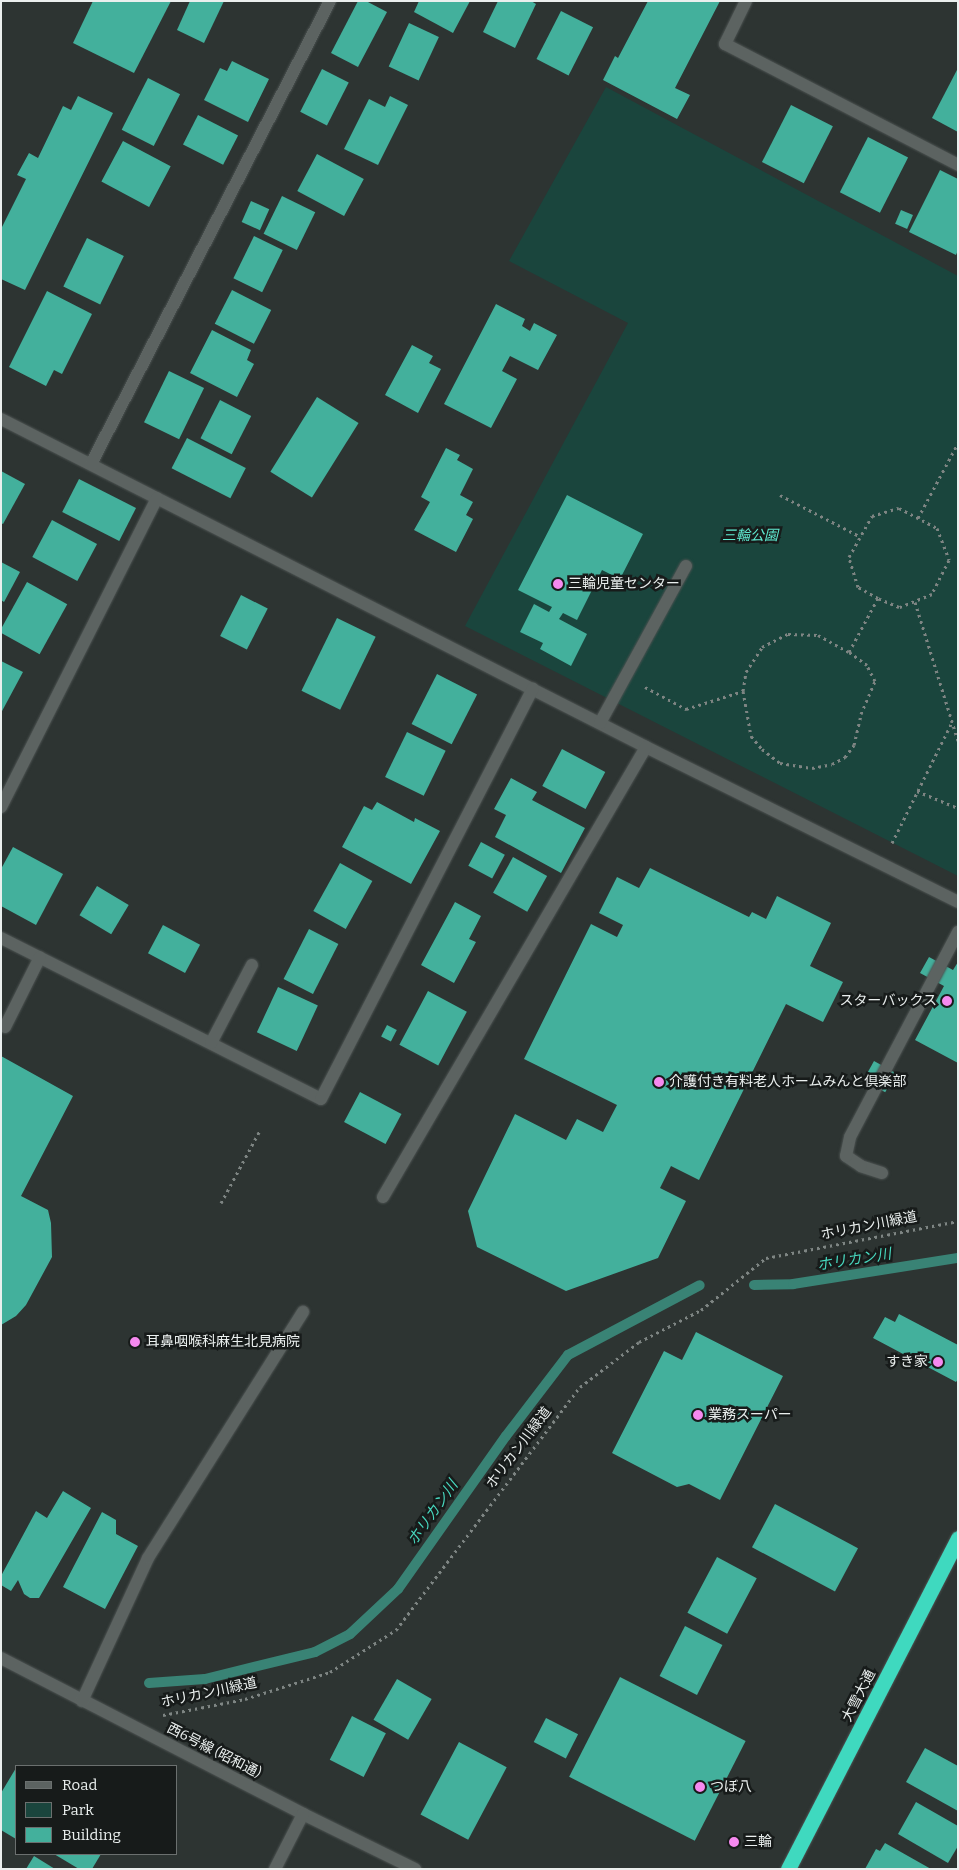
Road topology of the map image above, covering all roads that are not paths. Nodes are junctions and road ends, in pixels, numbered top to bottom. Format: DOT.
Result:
graph roads {
  1 [pos="330,1"];
  2 [pos="746,1"];
  3 [pos="958,165"];
  4 [pos="1,419"];
  5 [pos="91,464"];
  6 [pos="157,498"];
  7 [pos="686,566"];
  8 [pos="533,689"];
  9 [pos="600,723"];
  10 [pos="646,747"];
  11 [pos="1,807"];
  12 [pos="958,902"];
  13 [pos="958,932"];
  14 [pos="1,938"];
  15 [pos="40,957"];
  16 [pos="252,965"];
  17 [pos="5,1027"];
  18 [pos="211,1043"];
  19 [pos="882,1173"];
  20 [pos="383,1198"];
  21 [pos="303,1312"];
  22 [pos="958,1538"];
  23 [pos="1,1658"];
  24 [pos="82,1701"];
  25 [pos="302,1814"];
  26 [pos="275,1869"];
  27 [pos="415,1869"];
  28 [pos="788,1869"];
  1 -- 5 [label="street"];
  2 -- 3 [label="street"];
  4 -- 5 [label="street"];
  5 -- 6 [label="street"];
  6 -- 8 [label="street"];
  6 -- 11 [label="street"];
  7 -- 9 [label="street"];
  8 -- 9 [label="street"];
  8 -- 18 [label="street"];
  9 -- 10 [label="street"];
  10 -- 12 [label="street"];
  10 -- 20 [label="street"];
  13 -- 19 [label="street"];
  14 -- 15 [label="street"];
  15 -- 17 [label="street"];
  15 -- 18 [label="street"];
  16 -- 18 [label="street"];
  21 -- 24 [label="street"];
  22 -- 28 [label="highway, 大雪大通"];
  23 -- 24 [label="street, 西6号線 (昭和通)"];
  24 -- 25 [label="street, 西6号線 (昭和通)"];
  25 -- 26 [label="street"];
  25 -- 27 [label="street, 西6号線 (昭和通)"];
}
